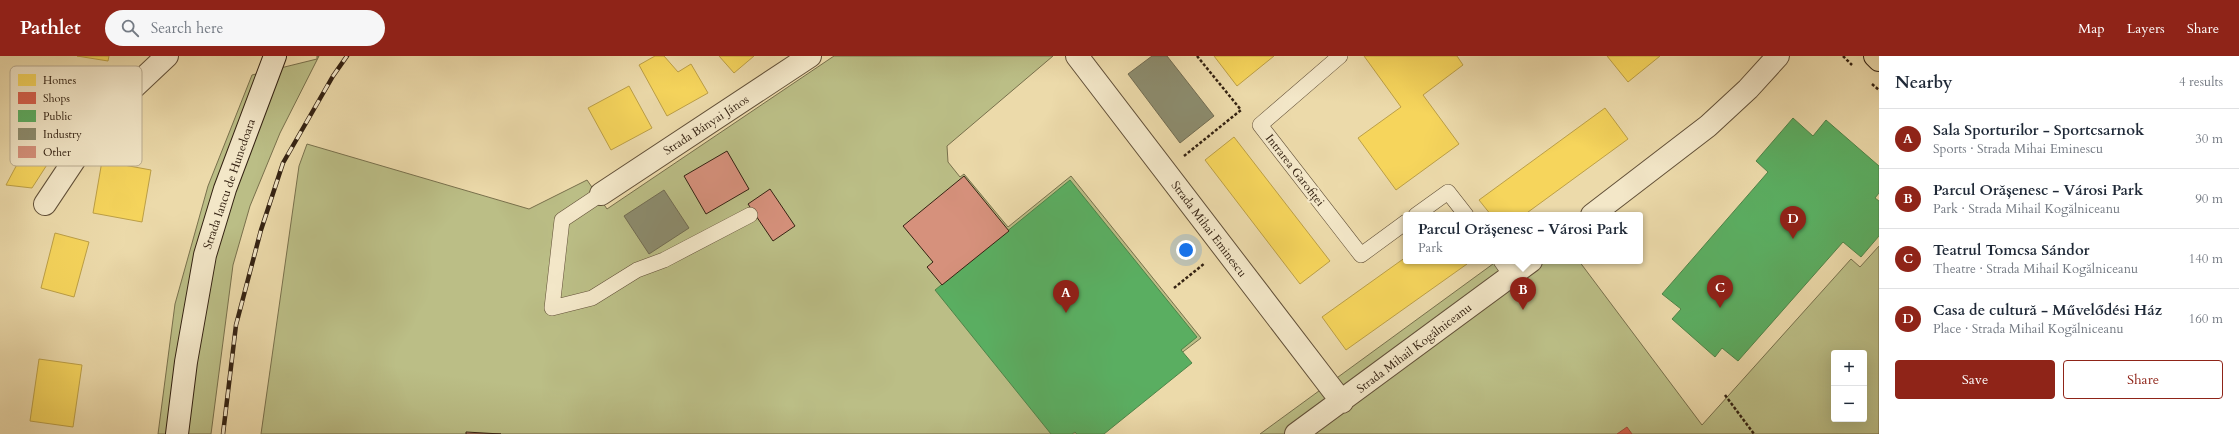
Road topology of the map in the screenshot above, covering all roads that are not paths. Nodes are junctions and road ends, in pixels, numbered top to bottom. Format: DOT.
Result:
graph roads {
  1 [pos="167,56"];
  2 [pos="275,56"];
  3 [pos="810,56"];
  4 [pos="1077,56"];
  5 [pos="1340,56"];
  6 [pos="1778,56"];
  7 [pos="1875,56"];
  8 [pos="1879,60"];
  9 [pos="142,80"];
  10 [pos="70,166"];
  11 [pos="601,194"];
  12 [pos="45,204"];
  13 [pos="1420,212"];
  14 [pos="1464,212"];
  15 [pos="1596,212"];
  16 [pos="750,215"];
  17 [pos="1403,224"];
  18 [pos="1520,264"];
  19 [pos="1506,268"];
  20 [pos="1342,402"];
  21 [pos="177,434"];
  22 [pos="1296,434"];
  1 -- 9 [label="street"];
  2 -- 21 [label="street, Strada Iancu de Hunedoara"];
  3 -- 11 [label="street, Strada Bányai János"];
  4 -- 20 [label="street, Strada Mihai Eminescu"];
  5 -- 17 [label="lane, Intrarea Garofiței"];
  6 -- 15 [label="street"];
  7 -- 8 [label="main road"];
  10 -- 12 [label="street"];
  11 -- 16 [label="lane"];
  13 -- 14 [label="lane"];
  18 -- 19 [label="street, Strada Mihail Kogălniceanu"];
  19 -- 20 [label="street, Strada Mihail Kogălniceanu"];
  20 -- 22 [label="street, Strada Mihail Kogălniceanu"];
}
